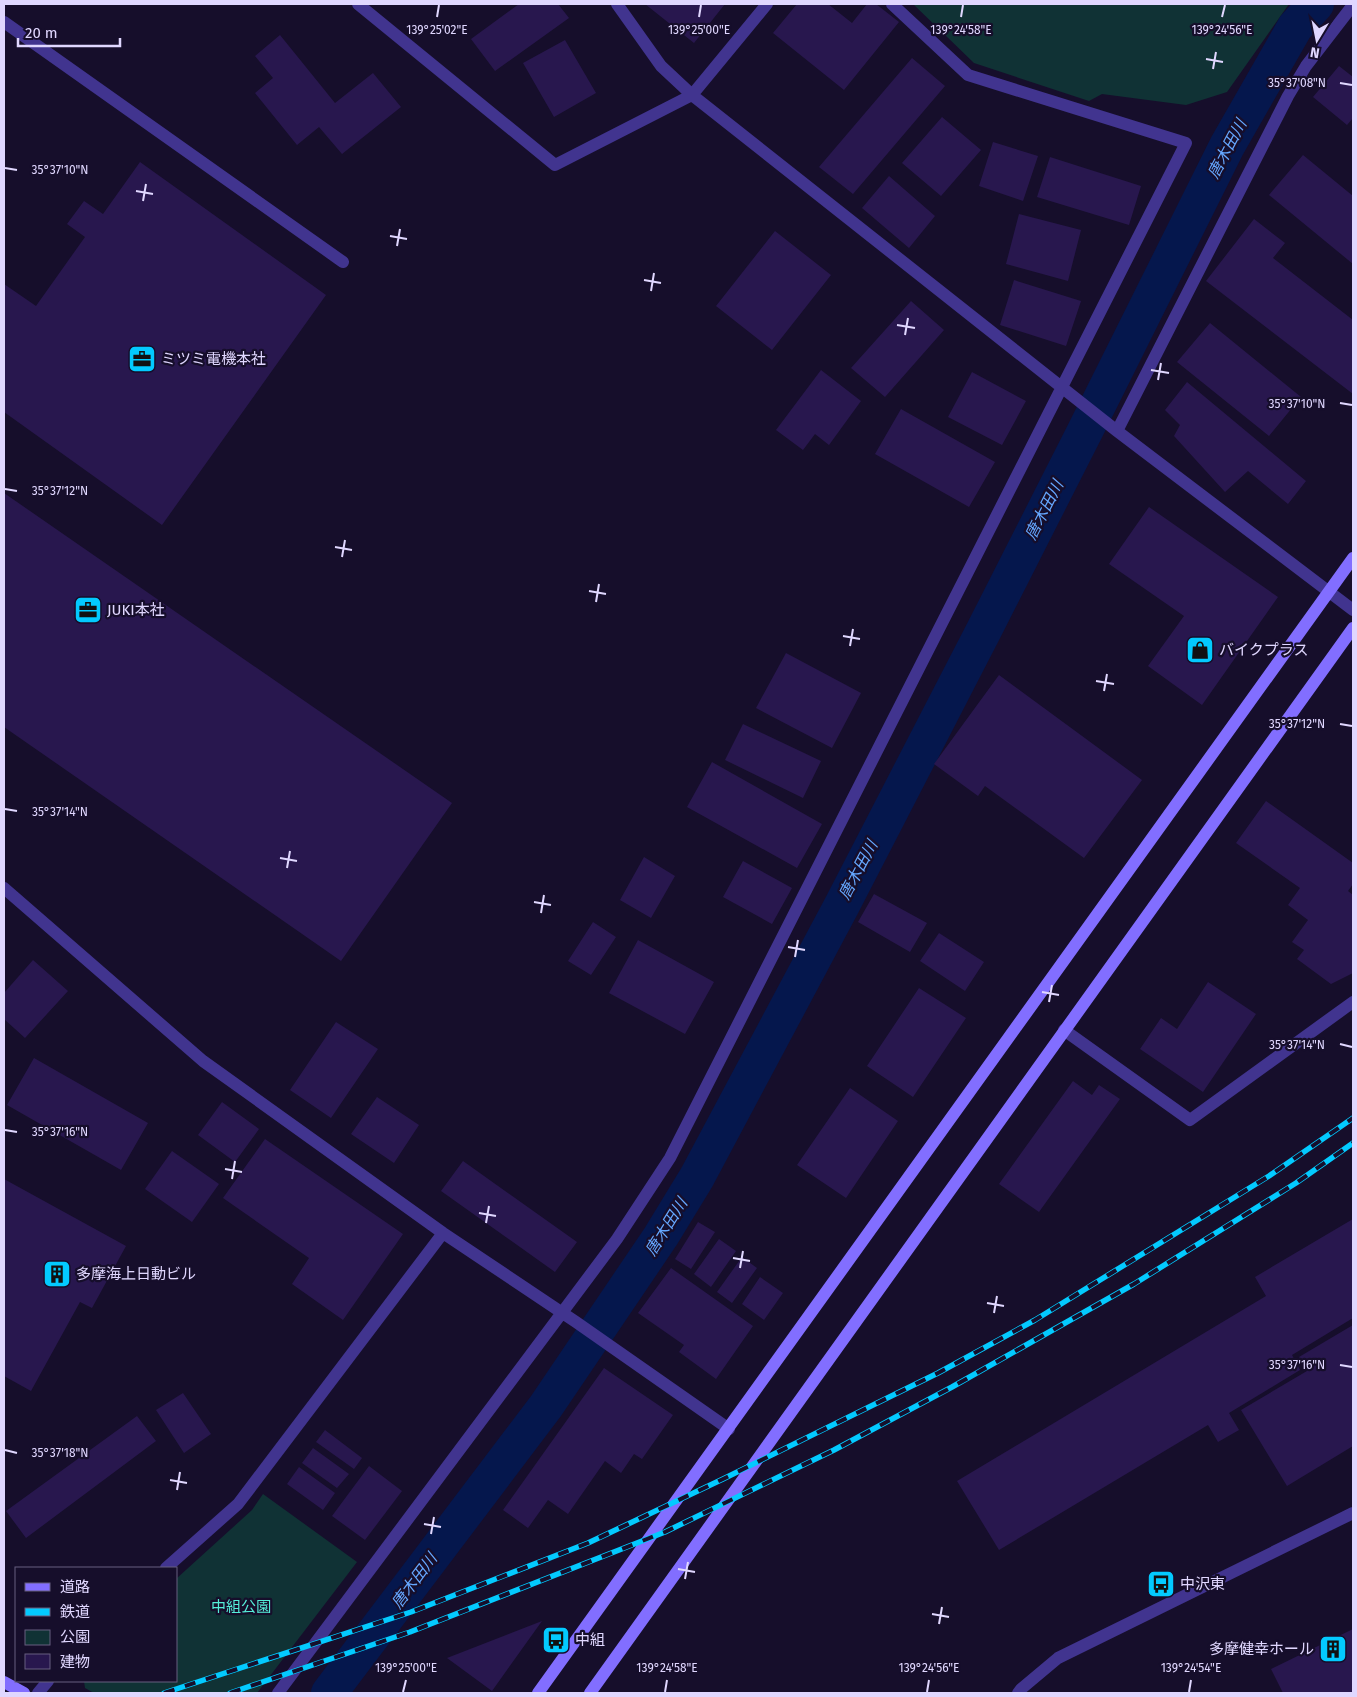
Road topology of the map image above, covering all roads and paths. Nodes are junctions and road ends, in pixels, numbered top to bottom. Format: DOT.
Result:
graph roads {
  1 [pos="358,4"];
  2 [pos="617,4"];
  3 [pos="767,4"];
  4 [pos="892,4"];
  5 [pos="1353,5"];
  6 [pos="4,22"];
  7 [pos="692,96"];
  8 [pos="343,262"];
  9 [pos="1063,388"];
  10 [pos="1112,427"];
  11 [pos="1353,558"];
  12 [pos="1329,593"];
  13 [pos="1353,610"];
  14 [pos="1353,628"];
  15 [pos="4,888"];
  16 [pos="1353,1002"];
  17 [pos="1064,1030"];
  18 [pos="443,1233"];
  19 [pos="561,1312"];
  20 [pos="729,1429"];
  21 [pos="1353,1513"];
  22 [pos="167,1567"];
  23 [pos="4,1682"];
  24 [pos="47,1682"];
  25 [pos="24,1693"];
  26 [pos="38,1693"];
  27 [pos="278,1693"];
  28 [pos="538,1693"];
  29 [pos="590,1693"];
  30 [pos="1018,1693"];
  1 -- 7 [label="street"];
  2 -- 7 [label="street"];
  3 -- 7 [label="street"];
  4 -- 9 [label="street"];
  5 -- 10 [label="street"];
  6 -- 8 [label="street"];
  7 -- 9 [label="street"];
  9 -- 10 [label="street"];
  9 -- 19 [label="street"];
  10 -- 12 [label="street"];
  11 -- 12 [label="main road"];
  12 -- 13 [label="street"];
  12 -- 20 [label="main road"];
  14 -- 17 [label="main road"];
  15 -- 18 [label="street"];
  16 -- 17 [label="street"];
  17 -- 29 [label="main road"];
  18 -- 19 [label="street"];
  18 -- 22 [label="street"];
  19 -- 20 [label="street"];
  19 -- 27 [label="street"];
  20 -- 28 [label="main road"];
  21 -- 30 [label="street"];
  23 -- 25 [label="main road"];
  24 -- 26 [label="street"];
}
